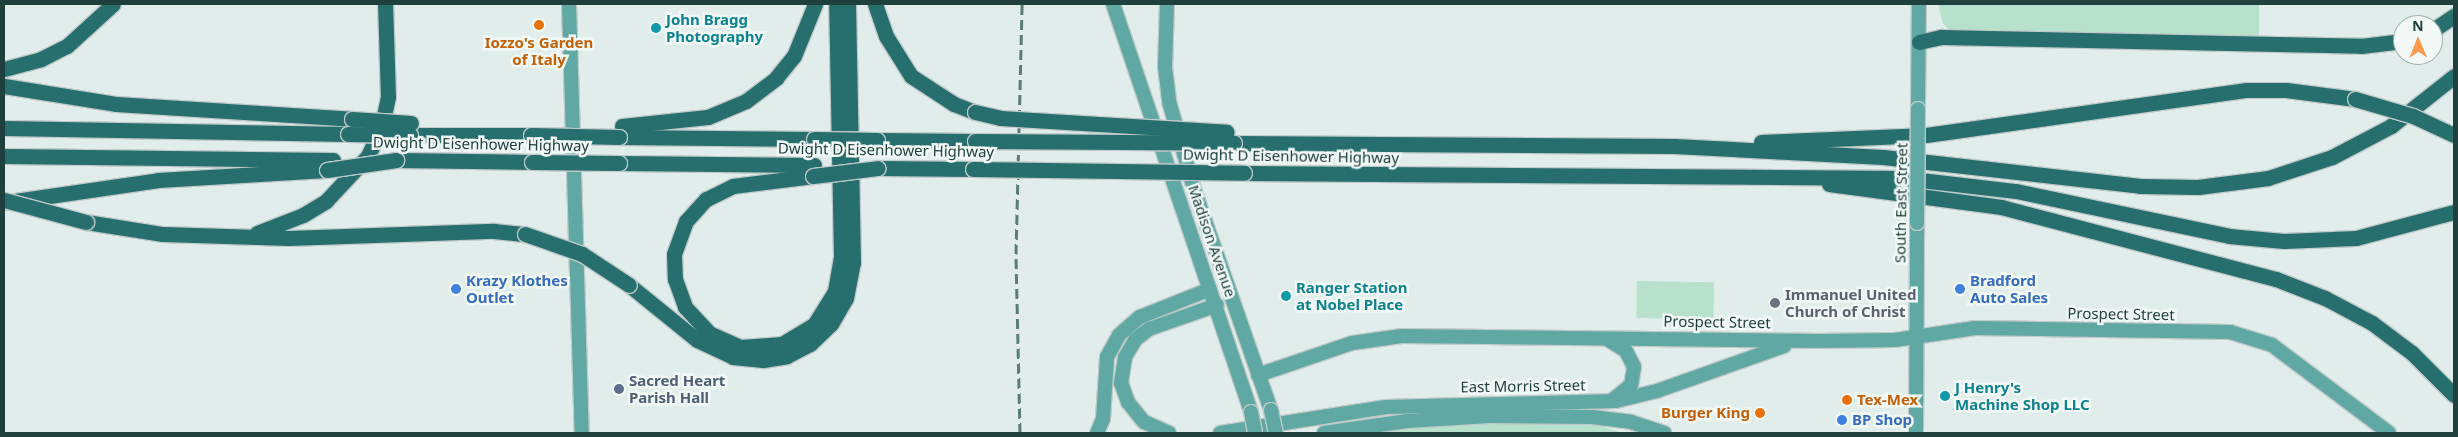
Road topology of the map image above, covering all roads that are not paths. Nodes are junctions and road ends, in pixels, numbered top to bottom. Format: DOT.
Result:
graph roads {
  1 [pos="113,4"];
  2 [pos="385,4"];
  3 [pos="569,4"];
  4 [pos="815,4"];
  5 [pos="836,4"];
  6 [pos="848,4"];
  7 [pos="875,4"];
  8 [pos="1113,4"];
  9 [pos="1167,4"];
  10 [pos="1920,4"];
  11 [pos="2454,16"];
  12 [pos="2443,23"];
  13 [pos="1920,42"];
  14 [pos="2393,42"];
  15 [pos="4,69"];
  16 [pos="2454,76"];
  17 [pos="4,86"];
  18 [pos="4,128"];
  19 [pos="411,129"];
  20 [pos="620,131"];
  21 [pos="2454,135"];
  22 [pos="1231,138"];
  23 [pos="1674,146"];
  24 [pos="4,156"];
  25 [pos="330,165"];
  26 [pos="814,171"];
  27 [pos="1767,177"];
  28 [pos="4,202"];
  29 [pos="2454,212"];
  30 [pos="248,236"];
  31 [pos="1210,290"];
  32 [pos="1217,306"];
  33 [pos="1916,337"];
  34 [pos="1607,339"];
  35 [pos="1819,341"];
  36 [pos="1258,375"];
  37 [pos="2454,396"];
  38 [pos="1606,401"];
  39 [pos="1592,417"];
  40 [pos="582,433"];
  41 [pos="1097,433"];
  42 [pos="1169,433"];
  43 [pos="1220,433"];
  44 [pos="1256,433"];
  45 [pos="1276,433"];
  46 [pos="1324,433"];
  47 [pos="1643,433"];
  48 [pos="1664,433"];
  49 [pos="1916,433"];
  50 [pos="2389,433"];
  1 -- 15 [label="highway"];
  2 -- 30 [label="highway"];
  3 -- 40 [label="main road"];
  4 -- 20 [label="highway"];
  5 -- 26 [label="highway"];
  6 -- 30 [label="highway, bridge"];
  7 -- 22 [label="highway, bridge"];
  8 -- 31 [label="main road, Madison Avenue"];
  9 -- 36 [label="main road, Madison Avenue"];
  10 -- 13 [label="main road, South East Street"];
  11 -- 12 [label="highway"];
  13 -- 14 [label="highway"];
  13 -- 33 [label="main road, South East Street, bridge"];
  16 -- 23 [label="highway"];
  17 -- 19 [label="highway, bridge"];
  18 -- 19 [label="highway, Dwight D Eisenhower Highway, bridge"];
  19 -- 20 [label="highway, Dwight D Eisenhower Highway, bridge"];
  20 -- 22 [label="highway, Dwight D Eisenhower Highway, bridge"];
  21 -- 23 [label="highway, bridge"];
  22 -- 23 [label="highway, Dwight D Eisenhower Highway"];
  24 -- 25 [label="highway, Dwight D Eisenhower Highway"];
  25 -- 26 [label="highway, Dwight D Eisenhower Highway, bridge"];
  25 -- 28 [label="highway"];
  26 -- 27 [label="highway, Dwight D Eisenhower Highway, bridge"];
  27 -- 29 [label="highway"];
  27 -- 37 [label="highway"];
  28 -- 30 [label="highway, bridge"];
  31 -- 32 [label="main road, Madison Avenue"];
  31 -- 41 [label="main road"];
  32 -- 42 [label="main road"];
  32 -- 44 [label="main road, Madison Avenue, bridge"];
  33 -- 35 [label="main road, Prospect Street"];
  33 -- 49 [label="main road, South East Street"];
  33 -- 50 [label="main road, Prospect Street"];
  34 -- 35 [label="main road, Prospect Street"];
  34 -- 36 [label="main road, Prospect Street"];
  34 -- 38 [label="main road"];
  35 -- 38 [label="main road, East Morris Street"];
  36 -- 45 [label="main road, Madison Avenue, bridge"];
  38 -- 43 [label="main road, East Morris Street"];
  39 -- 46 [label="main road, East Morris Street"];
  39 -- 47 [label="main road"];
  39 -- 48 [label="main road, East Morris Street"];
}
